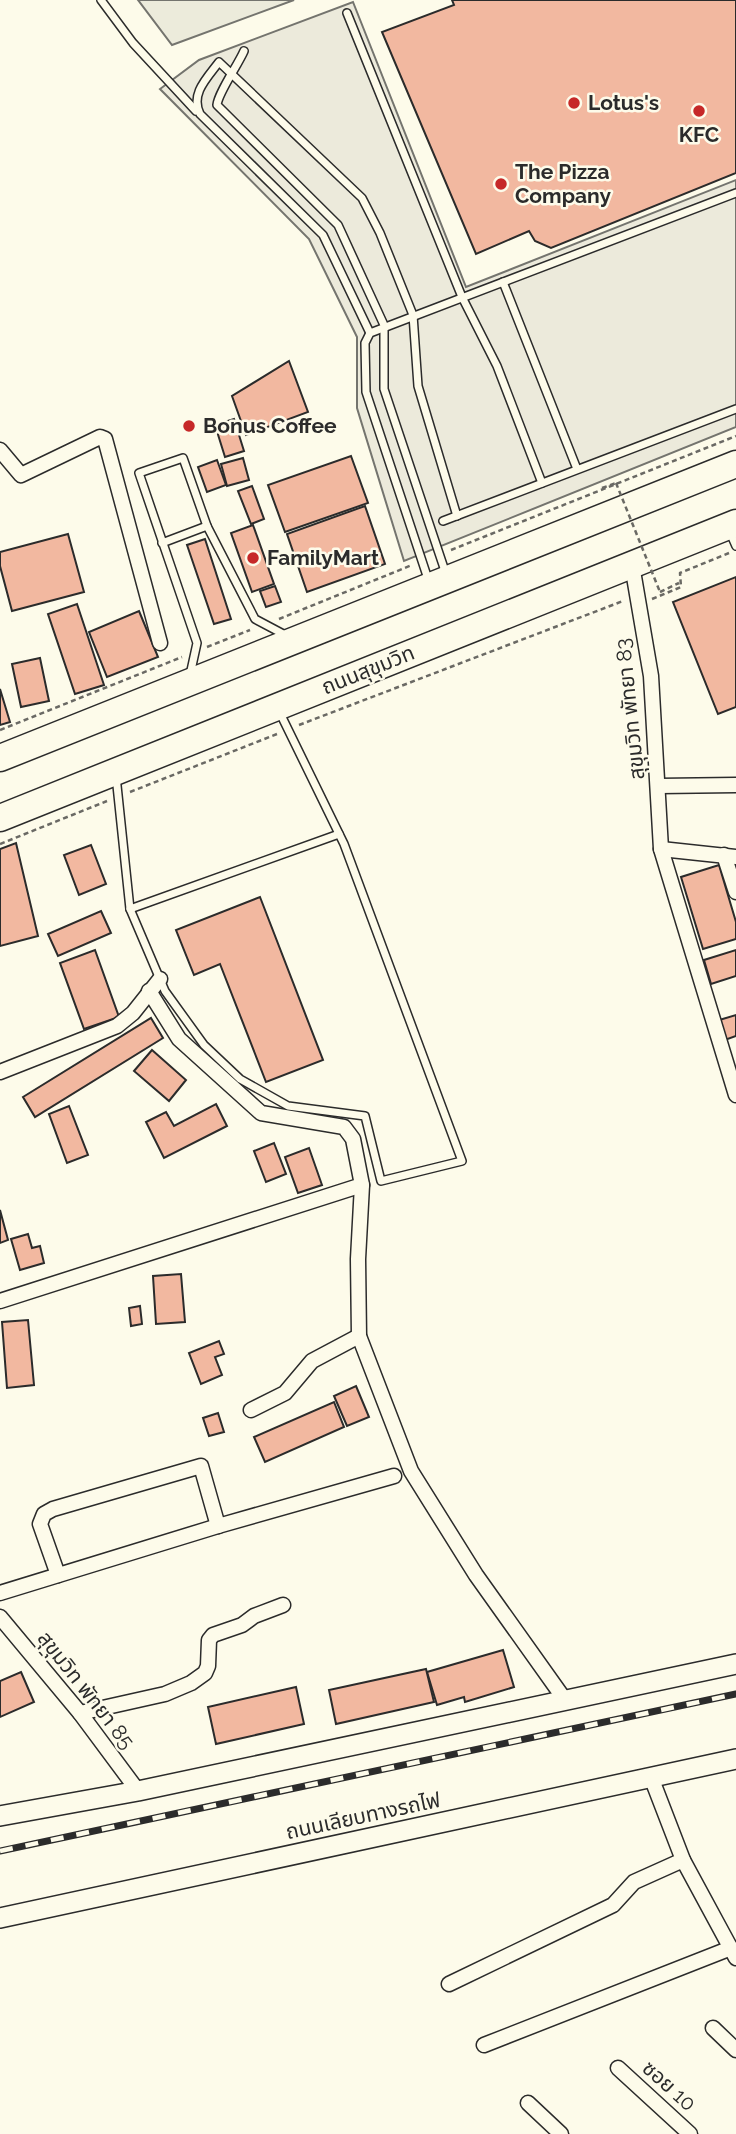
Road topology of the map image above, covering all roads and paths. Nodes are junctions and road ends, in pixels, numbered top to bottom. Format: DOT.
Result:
graph roads {
  1 [pos="101,0"];
  2 [pos="347,13"];
  3 [pos="244,51"];
  4 [pos="232,77"];
  5 [pos="200,114"];
  6 [pos="736,193"];
  7 [pos="503,282"];
  8 [pos="462,297"];
  9 [pos="413,315"];
  10 [pos="384,326"];
  11 [pos="370,332"];
  12 [pos="736,409"];
  13 [pos="736,436"];
  14 [pos="0,450"];
  15 [pos="736,464"];
  16 [pos="577,469"];
  17 [pos="542,482"];
  18 [pos="602,488"];
  19 [pos="457,516"];
  20 [pos="443,521"];
  21 [pos="207,526"];
  22 [pos="734,536"];
  23 [pos="162,543"];
  24 [pos="632,565"];
  25 [pos="435,570"];
  26 [pos="680,583"];
  27 [pos="639,605"];
  28 [pos="265,624"];
  29 [pos="294,640"];
  30 [pos="160,642"];
  31 [pos="195,652"];
  32 [pos="189,682"];
  33 [pos="283,718"];
  34 [pos="0,730"];
  35 [pos="0,758"];
  36 [pos="117,784"];
  37 [pos="736,785"];
  38 [pos="659,786"];
  39 [pos="0,818"];
  40 [pos="339,834"];
  41 [pos="0,844"];
  42 [pos="661,849"];
  43 [pos="730,856"];
  44 [pos="736,892"];
  45 [pos="131,909"];
  46 [pos="160,978"];
  47 [pos="149,991"];
  48 [pos="0,1072"];
  49 [pos="736,1095"];
  50 [pos="362,1185"];
  51 [pos="0,1301"];
  52 [pos="359,1336"];
  53 [pos="251,1410"];
  54 [pos="394,1476"];
  55 [pos="218,1526"];
  56 [pos="58,1575"];
  57 [pos="0,1593"];
  58 [pos="283,1605"];
  59 [pos="0,1617"];
  60 [pos="736,1664"];
  61 [pos="565,1700"];
  62 [pos="80,1713"];
  63 [pos="736,1759"];
  64 [pos="651,1777"];
  65 [pos="138,1791"];
  66 [pos="0,1816"];
  67 [pos="682,1860"];
  68 [pos="0,1918"];
  69 [pos="733,1947"];
  70 [pos="449,1984"];
  71 [pos="713,2028"];
  72 [pos="484,2045"];
  73 [pos="736,2050"];
  74 [pos="618,2068"];
  75 [pos="528,2103"];
  76 [pos="561,2134"];
  77 [pos="690,2134"];
  1 -- 5 [label="lane"];
  2 -- 8 [label="lane"];
  3 -- 4 [label="lane"];
  4 -- 5 [label="lane"];
  4 -- 9 [label="lane"];
  4 -- 10 [label="lane"];
  5 -- 11 [label="lane"];
  6 -- 7 [label="lane"];
  7 -- 8 [label="lane"];
  7 -- 16 [label="lane"];
  8 -- 9 [label="lane"];
  8 -- 17 [label="lane"];
  9 -- 10 [label="lane"];
  9 -- 19 [label="lane"];
  10 -- 11 [label="lane"];
  10 -- 25 [label="lane"];
  11 -- 25 [label="lane"];
  12 -- 16 [label="lane"];
  13 -- 18 [label="path"];
  14 -- 30 [label="street"];
  15 -- 25 [label="highway"];
  16 -- 17 [label="lane"];
  17 -- 19 [label="lane"];
  18 -- 25 [label="path"];
  18 -- 26 [label="path, bridge"];
  19 -- 20 [label="lane"];
  21 -- 23 [label="lane"];
  21 -- 23 [label="lane"];
  21 -- 28 [label="lane"];
  22 -- 24 [label="highway, ถนนสุขุมวิท"];
  22 -- 26 [label="path"];
  23 -- 31 [label="lane"];
  24 -- 27 [label="street, สุขุมวิท พัทยา 83"];
  24 -- 33 [label="highway, ถนนสุขุมวิท"];
  25 -- 28 [label="path"];
  25 -- 29 [label="highway"];
  26 -- 27 [label="path"];
  27 -- 33 [label="path"];
  27 -- 38 [label="street, สุขุมวิท พัทยา 83"];
  28 -- 29 [label="lane"];
  28 -- 31 [label="path"];
  29 -- 32 [label="highway"];
  31 -- 32 [label="lane"];
  31 -- 34 [label="path"];
  32 -- 35 [label="highway"];
  33 -- 36 [label="highway, ถนนสุขุมวิท"];
  33 -- 36 [label="path"];
  33 -- 40 [label="lane"];
  36 -- 39 [label="highway, ถนนสุขุมวิท"];
  36 -- 41 [label="path"];
  36 -- 45 [label="lane"];
  37 -- 38 [label="street"];
  38 -- 42 [label="street, สุขุมวิท พัทยา 83"];
  40 -- 45 [label="lane"];
  40 -- 46 [label="lane"];
  42 -- 43 [label="street"];
  42 -- 49 [label="street, สุขุมวิท พัทยา 83"];
  43 -- 44 [label="street"];
  45 -- 46 [label="lane"];
  46 -- 47 [label="street"];
  47 -- 48 [label="street"];
  47 -- 50 [label="street"];
  50 -- 51 [label="street"];
  50 -- 52 [label="street"];
  52 -- 53 [label="street"];
  52 -- 61 [label="street"];
  54 -- 55 [label="street"];
  55 -- 56 [label="street"];
  55 -- 56 [label="street"];
  56 -- 57 [label="street"];
  58 -- 62 [label="street"];
  59 -- 62 [label="street, สุขุมวิท พัทยา 85"];
  60 -- 61 [label="street"];
  61 -- 65 [label="street"];
  62 -- 65 [label="street, สุขุมวิท พัทยา 85"];
  63 -- 64 [label="street, ถนนเลียบทางรถไฟ"];
  64 -- 67 [label="street"];
  64 -- 68 [label="street, ถนนเลียบทางรถไฟ"];
  65 -- 66 [label="street"];
  67 -- 69 [label="street"];
  67 -- 70 [label="street"];
  69 -- 72 [label="street"];
  71 -- 73 [label="street"];
  74 -- 77 [label="street, ซอย 10"];
  75 -- 76 [label="street"];
}
